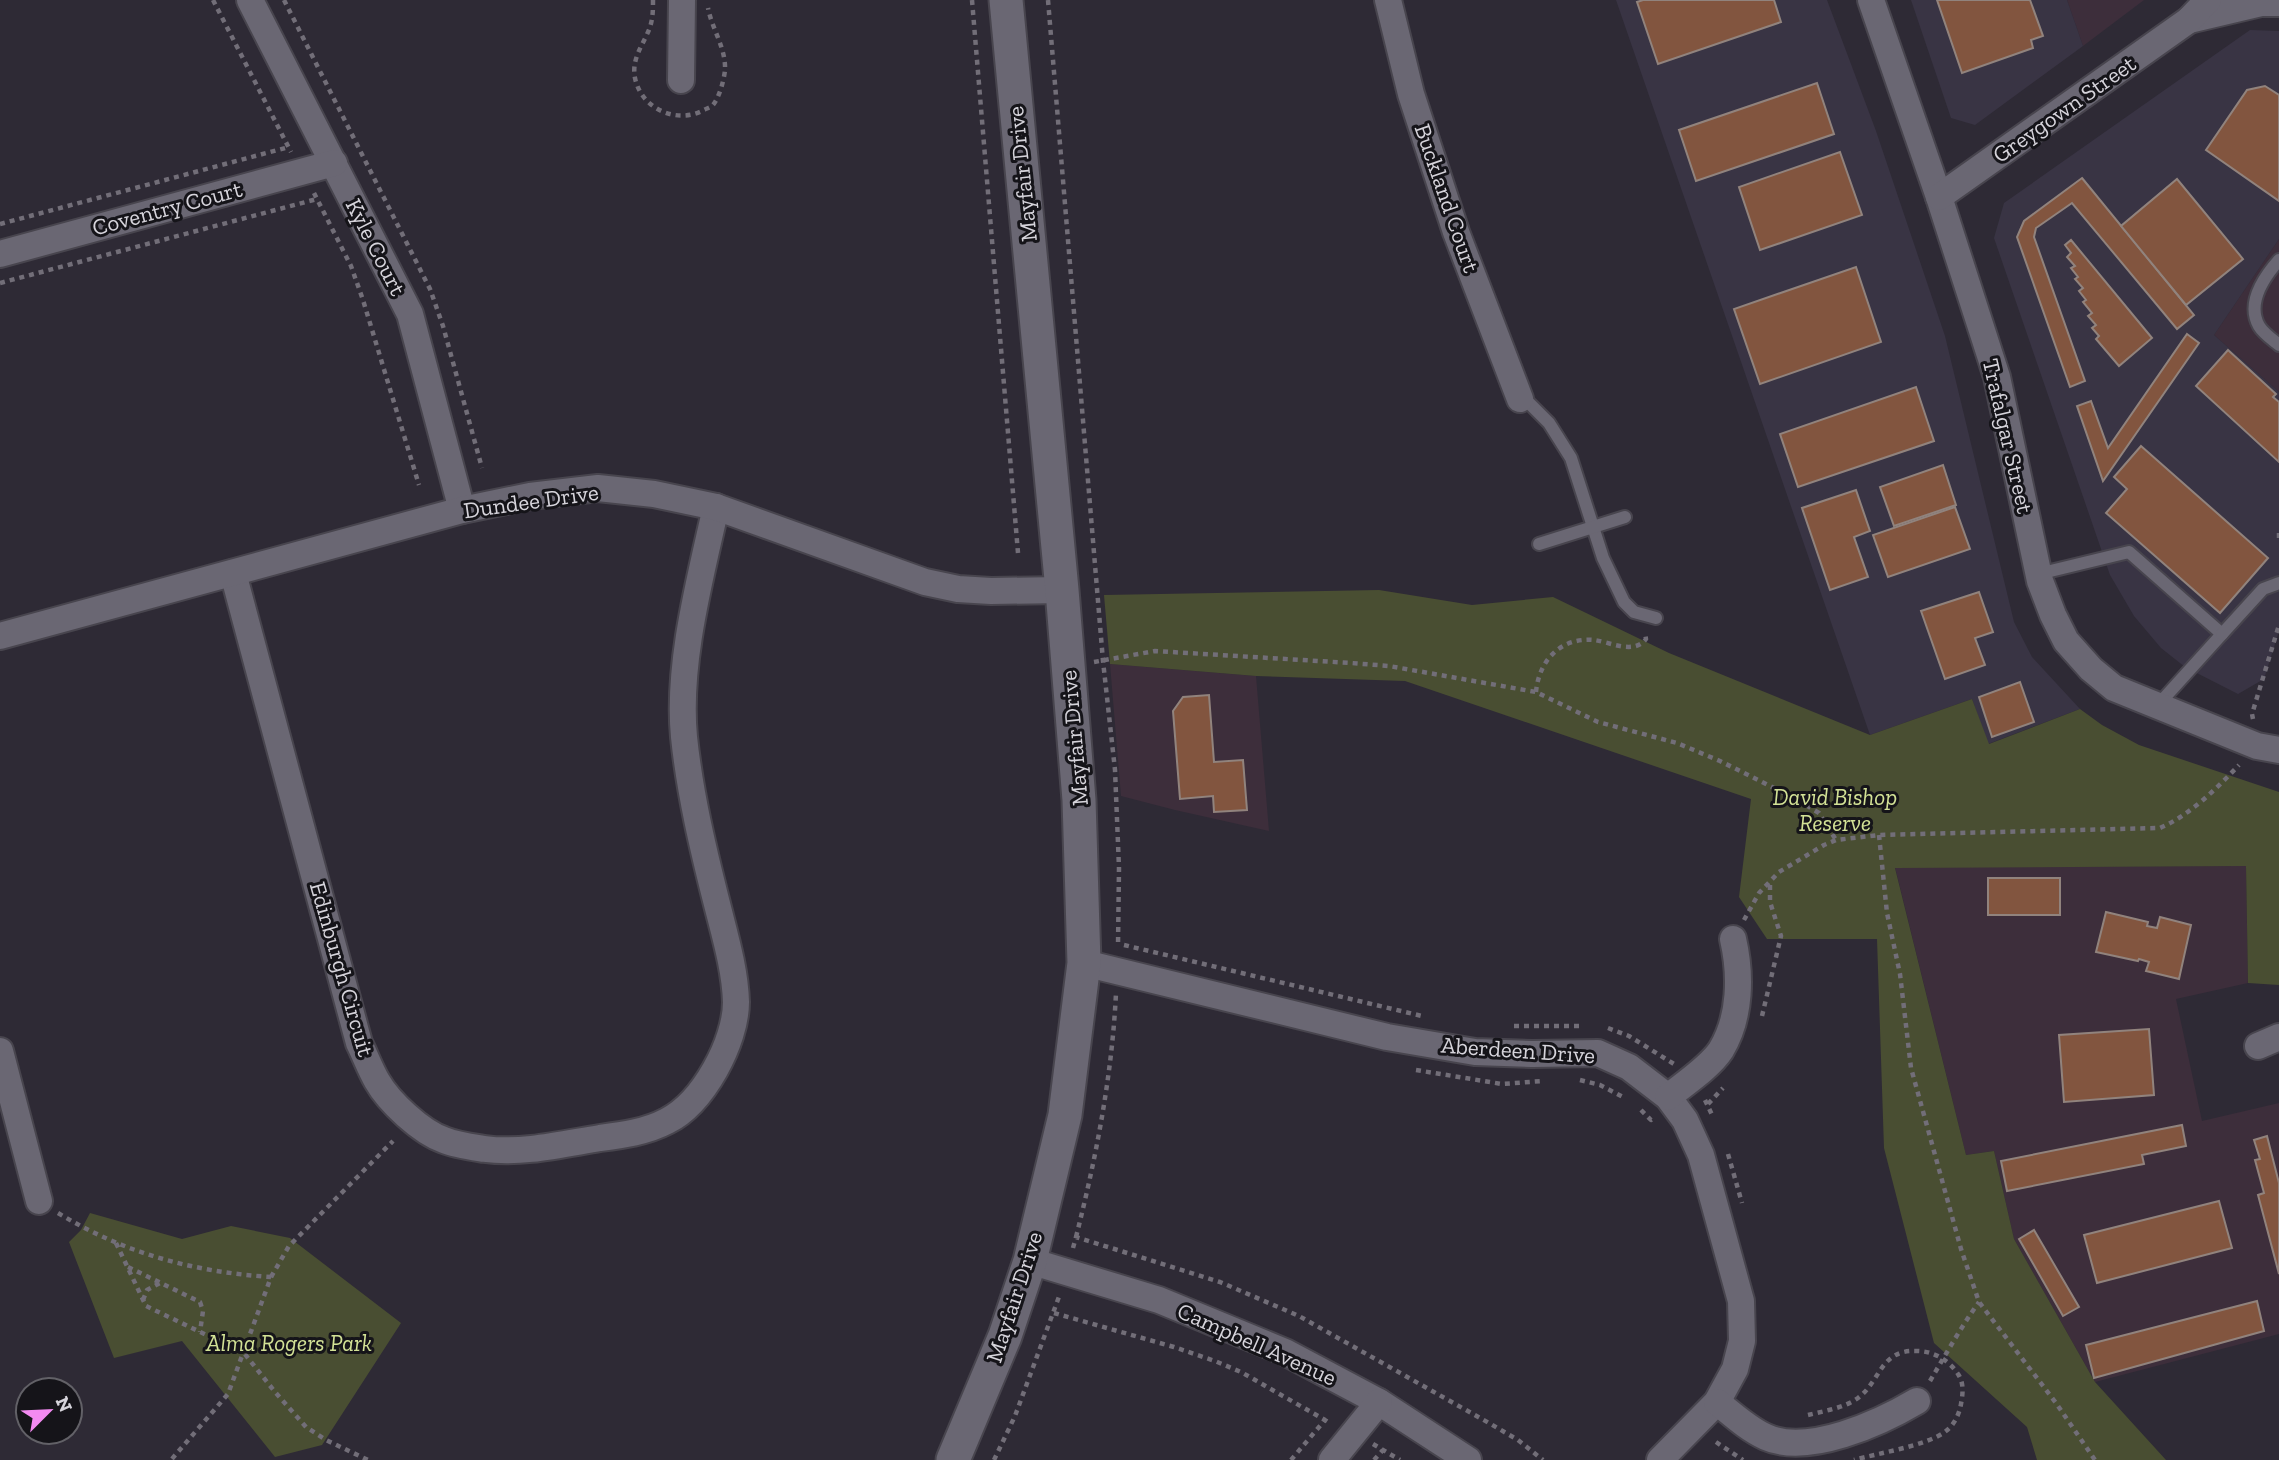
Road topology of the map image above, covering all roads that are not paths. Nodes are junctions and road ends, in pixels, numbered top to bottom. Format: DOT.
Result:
graph roads {
  1 [pos="250,0"];
  2 [pos="682,0"];
  3 [pos="1006,0"];
  4 [pos="1388,0"];
  5 [pos="1871,0"];
  6 [pos="2208,0"];
  7 [pos="2230,0"];
  8 [pos="2279,2"];
  9 [pos="2195,10"];
  10 [pos="681,80"];
  11 [pos="334,163"];
  12 [pos="1939,197"];
  13 [pos="0,254"];
  14 [pos="2279,260"];
  15 [pos="2279,345"];
  16 [pos="1519,396"];
  17 [pos="716,507"];
  18 [pos="462,510"];
  19 [pos="1625,517"];
  20 [pos="1593,527"];
  21 [pos="1539,544"];
  22 [pos="233,573"];
  23 [pos="2038,574"];
  24 [pos="2279,583"];
  25 [pos="1062,590"];
  26 [pos="1656,618"];
  27 [pos="2221,634"];
  28 [pos="0,636"];
  29 [pos="2157,706"];
  30 [pos="2274,749"];
  31 [pos="1733,939"];
  32 [pos="1084,963"];
  33 [pos="0,1051"];
  34 [pos="1679,1089"];
  35 [pos="39,1201"];
  36 [pos="1030,1261"];
  37 [pos="1917,1401"];
  38 [pos="1379,1402"];
  39 [pos="1717,1402"];
  40 [pos="953,1460"];
  41 [pos="1332,1460"];
  42 [pos="1468,1460"];
  43 [pos="1660,1460"];
  1 -- 11 [label="street, Kyle Court"];
  2 -- 10 [label="street"];
  3 -- 25 [label="street, Mayfair Drive"];
  4 -- 16 [label="street, Buckland Court"];
  5 -- 12 [label="street, Trafalgar Street"];
  6 -- 9 [label="street, Greygown Street"];
  7 -- 9 [label="street"];
  8 -- 9 [label="street, Greygown Street"];
  9 -- 12 [label="street, Greygown Street"];
  11 -- 13 [label="street, Coventry Court"];
  11 -- 18 [label="street, Kyle Court"];
  12 -- 23 [label="street, Trafalgar Street"];
  14 -- 15 [label="lane"];
  16 -- 20 [label="lane, Buckland Court"];
  17 -- 18 [label="street, Dundee Drive"];
  17 -- 22 [label="street, Edinburgh Circuit"];
  17 -- 25 [label="street, Dundee Drive"];
  18 -- 22 [label="street, Dundee Drive"];
  19 -- 20 [label="lane"];
  20 -- 21 [label="lane"];
  20 -- 26 [label="lane, Buckland Court"];
  22 -- 28 [label="street, Dundee Drive"];
  23 -- 27 [label="lane"];
  23 -- 29 [label="street, Trafalgar Street"];
  24 -- 27 [label="lane"];
  25 -- 32 [label="street, Mayfair Drive"];
  27 -- 29 [label="lane"];
  29 -- 30 [label="street, Trafalgar Street"];
  31 -- 34 [label="street"];
  32 -- 34 [label="street, Aberdeen Drive"];
  32 -- 36 [label="street, Mayfair Drive"];
  33 -- 35 [label="street"];
  34 -- 39 [label="street, Aberdeen Drive"];
  36 -- 38 [label="street, Campbell Avenue"];
  36 -- 40 [label="street, Mayfair Drive"];
  37 -- 39 [label="street"];
  38 -- 41 [label="street"];
  38 -- 42 [label="street, Campbell Avenue"];
  39 -- 43 [label="street, Aberdeen Drive"];
}
